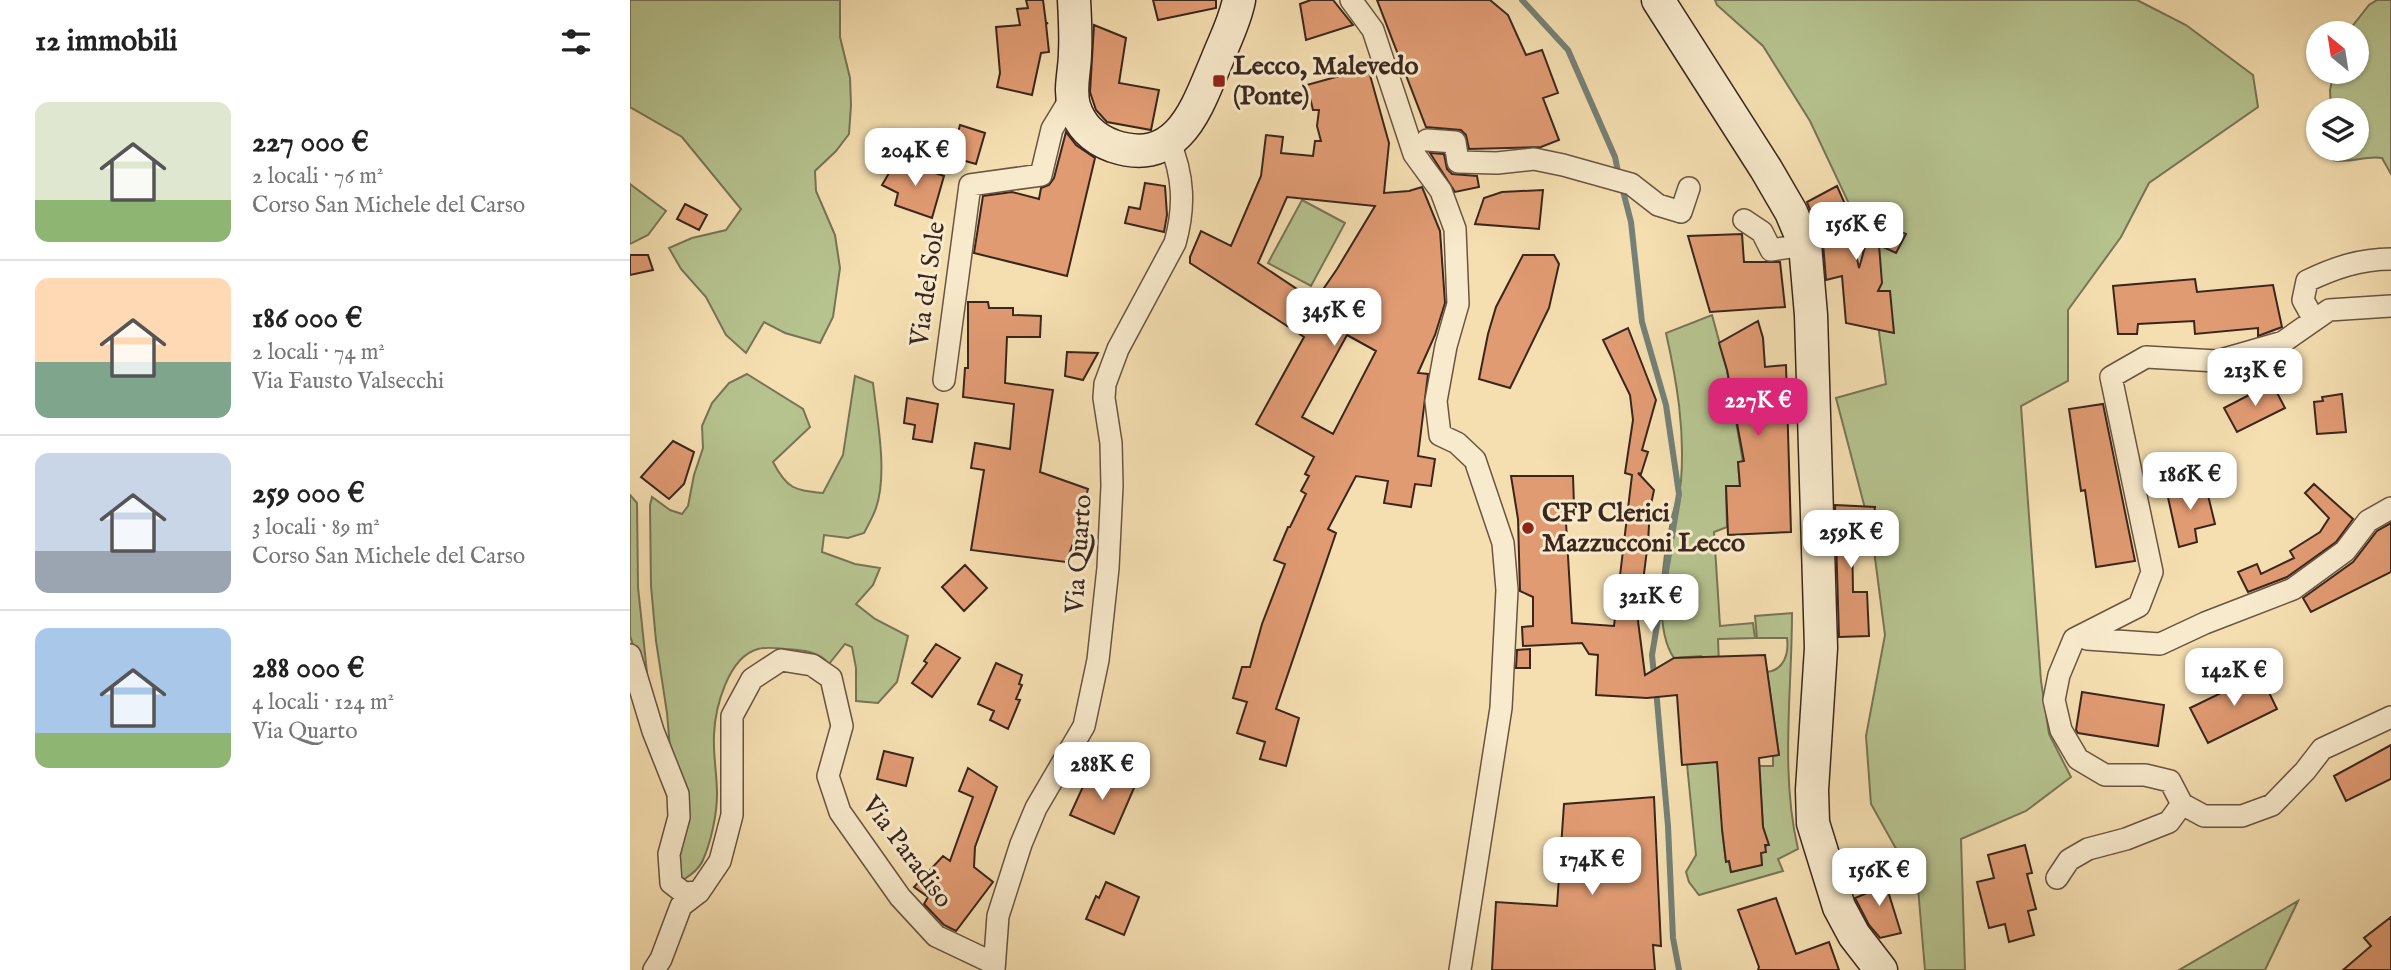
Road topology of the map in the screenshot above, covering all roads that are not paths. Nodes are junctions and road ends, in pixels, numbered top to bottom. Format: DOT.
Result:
graph roads {
  1 [pos="1074,0"];
  2 [pos="1239,0"];
  3 [pos="1351,0"];
  4 [pos="1658,0"];
  5 [pos="1072,96"];
  6 [pos="1427,140"];
  7 [pos="1170,141"];
  8 [pos="1689,188"];
  9 [pos="1744,220"];
  10 [pos="1805,245"];
  11 [pos="2391,259"];
  12 [pos="2391,306"];
  13 [pos="2314,320"];
  14 [pos="944,380"];
  15 [pos="2391,508"];
  16 [pos="2082,635"];
  17 [pos="630,655"];
  18 [pos="2391,717"];
  19 [pos="2182,804"];
  20 [pos="2057,878"];
  21 [pos="699,892"];
  22 [pos="994,967"];
  23 [pos="654,970"];
  24 [pos="1460,970"];
  25 [pos="1881,970"];
  1 -- 5 [label="main road"];
  2 -- 7 [label="main road"];
  3 -- 24 [label="street"];
  4 -- 10 [label="main road"];
  5 -- 7 [label="main road"];
  5 -- 14 [label="street, Via del Sole"];
  6 -- 8 [label="street"];
  7 -- 22 [label="street, Via Quarto"];
  9 -- 10 [label="street"];
  10 -- 25 [label="main road"];
  11 -- 13 [label="street"];
  12 -- 13 [label="street"];
  13 -- 16 [label="street"];
  15 -- 16 [label="street"];
  16 -- 19 [label="street"];
  17 -- 21 [label="street"];
  18 -- 19 [label="street"];
  19 -- 20 [label="street"];
  21 -- 22 [label="street, Via Paradiso"];
  21 -- 23 [label="street, Via Paradiso"];
}
